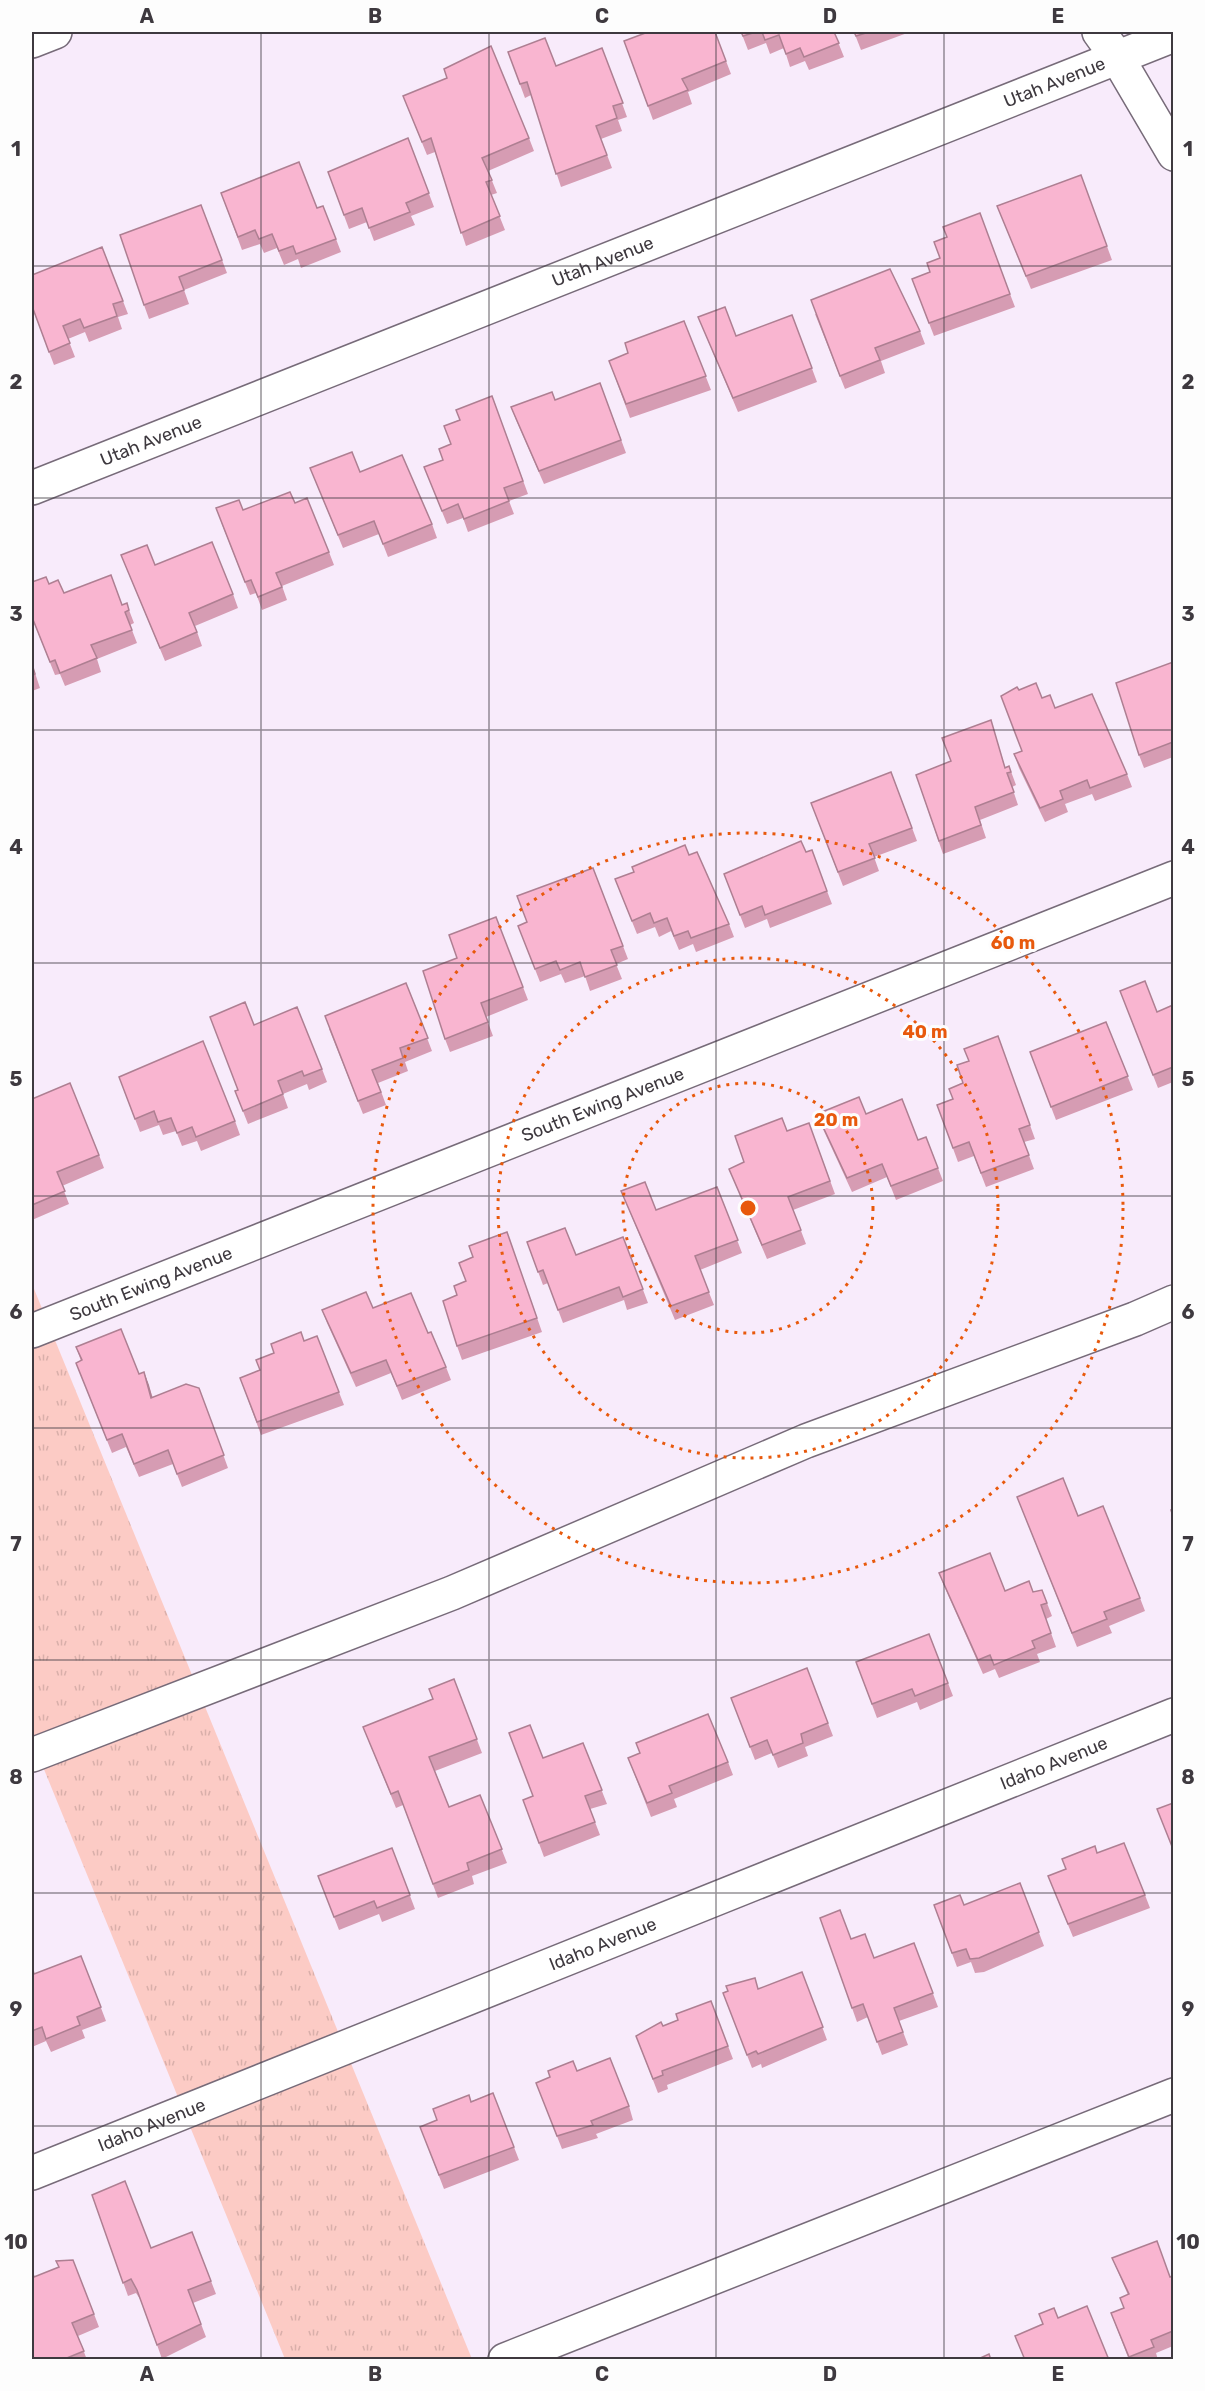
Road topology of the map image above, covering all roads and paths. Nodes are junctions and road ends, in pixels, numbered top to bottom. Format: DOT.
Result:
graph roads {
  1 [pos="55,32"];
  2 [pos="1173,35"];
  3 [pos="32,41"];
  4 [pos="1108,44"];
  5 [pos="1173,154"];
  6 [pos="32,488"];
  7 [pos="1173,878"];
  8 [pos="1173,1302"];
  9 [pos="32,1331"];
  10 [pos="1173,1715"];
  11 [pos="32,1755"];
  12 [pos="1173,2094"];
  13 [pos="32,2173"];
  14 [pos="505,2360"];
  1 -- 3 [label="street"];
  2 -- 4 [label="street, Utah Avenue"];
  4 -- 5 [label="street"];
  4 -- 6 [label="street, Utah Avenue"];
  7 -- 9 [label="street, South Ewing Avenue"];
  8 -- 11 [label="street"];
  10 -- 13 [label="street, Idaho Avenue"];
  12 -- 14 [label="street"];
}
